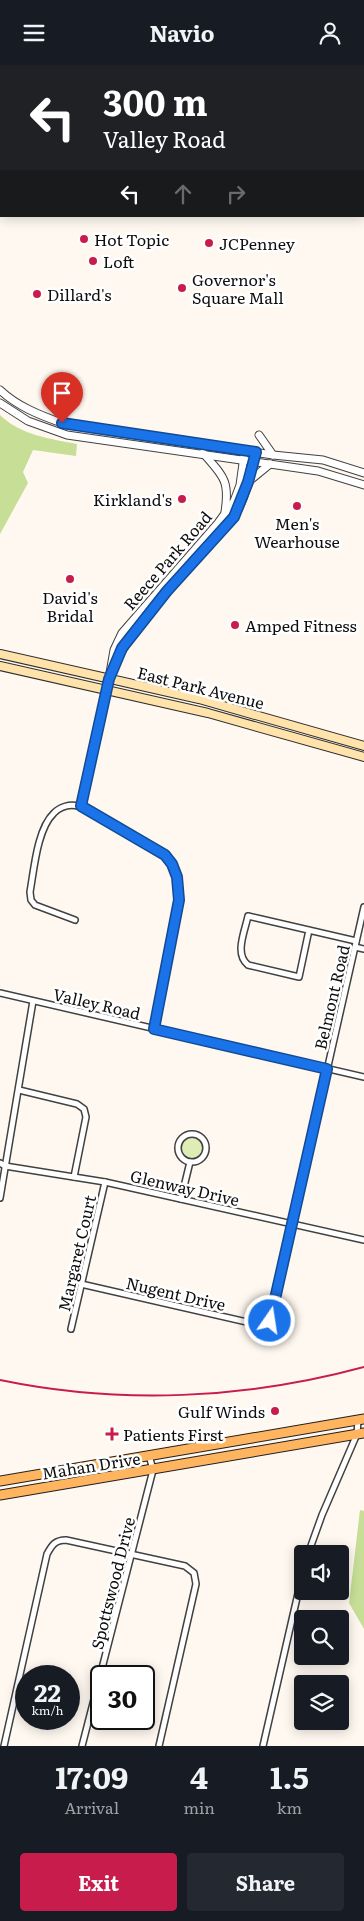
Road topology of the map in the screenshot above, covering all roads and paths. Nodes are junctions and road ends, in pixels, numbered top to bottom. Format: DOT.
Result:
graph roads {
  1 [pos="0,390"];
  2 [pos="0,403"];
  3 [pos="84,428"];
  4 [pos="259,435"];
  5 [pos="82,438"];
  6 [pos="245,450"];
  7 [pos="256,452"];
  8 [pos="203,453"];
  9 [pos="273,455"];
  10 [pos="244,459"];
  11 [pos="253,461"];
  12 [pos="336,463"];
  13 [pos="270,464"];
  14 [pos="364,473"];
  15 [pos="333,474"];
  16 [pos="248,482"];
  17 [pos="364,485"];
  18 [pos="225,514"];
  19 [pos="0,654"];
  20 [pos="0,666"];
  21 [pos="109,679"];
  22 [pos="107,690"];
  23 [pos="364,746"];
  24 [pos="364,757"];
  25 [pos="81,806"];
  26 [pos="364,907"];
  27 [pos="75,920"];
  28 [pos="309,930"];
  29 [pos="356,944"];
  30 [pos="364,949"];
  31 [pos="0,993"];
  32 [pos="33,1001"];
  33 [pos="154,1029"];
  34 [pos="327,1069"];
  35 [pos="364,1077"];
  36 [pos="19,1091"];
  37 [pos="190,1162"];
  38 [pos="3,1165"];
  39 [pos="74,1177"];
  40 [pos="105,1182"];
  41 [pos="0,1198"];
  42 [pos="181,1199"];
  43 [pos="292,1224"];
  44 [pos="364,1240"];
  45 [pos="81,1284"];
  46 [pos="266,1325"];
  47 [pos="71,1329"];
  48 [pos="361,1419"];
  49 [pos="361,1433"];
  50 [pos="254,1438"];
  51 [pos="254,1453"];
  52 [pos="149,1455"];
  53 [pos="154,1470"];
  54 [pos="0,1481"];
  55 [pos="0,1495"];
  56 [pos="311,1545"];
  57 [pos="133,1554"];
  58 [pos="296,1600"];
  59 [pos="4,1746"];
  60 [pos="82,1746"];
  61 [pos="159,1746"];
  62 [pos="263,1746"];
  1 -- 3 [label="street"];
  2 -- 5 [label="street"];
  3 -- 5 [label="street"];
  3 -- 6 [label="street"];
  4 -- 9 [label="street"];
  5 -- 8 [label="street"];
  6 -- 7 [label="street"];
  6 -- 10 [label="street, Reece Park Road"];
  7 -- 9 [label="street"];
  7 -- 11 [label="street, Reece Park Road"];
  8 -- 10 [label="street"];
  8 -- 18 [label="street"];
  9 -- 12 [label="street"];
  10 -- 11 [label="street"];
  10 -- 18 [label="street, Reece Park Road"];
  11 -- 13 [label="street"];
  11 -- 16 [label="street, Reece Park Road"];
  12 -- 14 [label="street"];
  12 -- 15 [label="street"];
  13 -- 15 [label="street"];
  13 -- 16 [label="street"];
  15 -- 17 [label="street"];
  16 -- 21 [label="street, Reece Park Road"];
  18 -- 21 [label="street, Reece Park Road"];
  19 -- 21 [label="main road, East Park Avenue"];
  20 -- 22 [label="main road, East Park Avenue"];
  21 -- 22 [label="street, Reece Park Road"];
  21 -- 23 [label="main road, East Park Avenue"];
  22 -- 24 [label="main road, East Park Avenue"];
  22 -- 25 [label="street"];
  25 -- 27 [label="street"];
  25 -- 33 [label="street"];
  26 -- 29 [label="street, Belmont Road"];
  28 -- 28 [label="street"];
  28 -- 29 [label="street"];
  29 -- 30 [label="street"];
  29 -- 34 [label="street, Belmont Road"];
  31 -- 32 [label="street, Valley Road"];
  32 -- 33 [label="street, Valley Road"];
  32 -- 36 [label="street"];
  33 -- 34 [label="street, Valley Road"];
  34 -- 35 [label="street, Valley Road"];
  34 -- 43 [label="street, Belmont Road"];
  36 -- 38 [label="street"];
  36 -- 39 [label="street"];
  37 -- 37 [label="street"];
  37 -- 42 [label="street"];
  38 -- 39 [label="street, Glenway Drive"];
  38 -- 41 [label="street"];
  39 -- 40 [label="street, Glenway Drive"];
  40 -- 42 [label="street, Glenway Drive"];
  40 -- 45 [label="street, Margaret Court"];
  42 -- 43 [label="street, Glenway Drive"];
  43 -- 44 [label="street, Glenway Drive"];
  43 -- 46 [label="street, Belmont Road"];
  45 -- 46 [label="street, Nugent Drive"];
  45 -- 47 [label="street, Margaret Court"];
  48 -- 49 [label="street"];
  48 -- 50 [label="main road, Mahan Drive"];
  49 -- 51 [label="main road, Mahan Drive"];
  49 -- 56 [label="street"];
  50 -- 51 [label="main road"];
  50 -- 52 [label="main road, Mahan Drive"];
  51 -- 53 [label="main road, Mahan Drive"];
  52 -- 53 [label="street"];
  52 -- 54 [label="main road, Mahan Drive"];
  53 -- 55 [label="main road, Mahan Drive"];
  53 -- 57 [label="street, Spottswood Drive"];
  57 -- 59 [label="street"];
  57 -- 60 [label="street, Spottswood Drive"];
  57 -- 61 [label="street"];
  58 -- 62 [label="street"];
}
